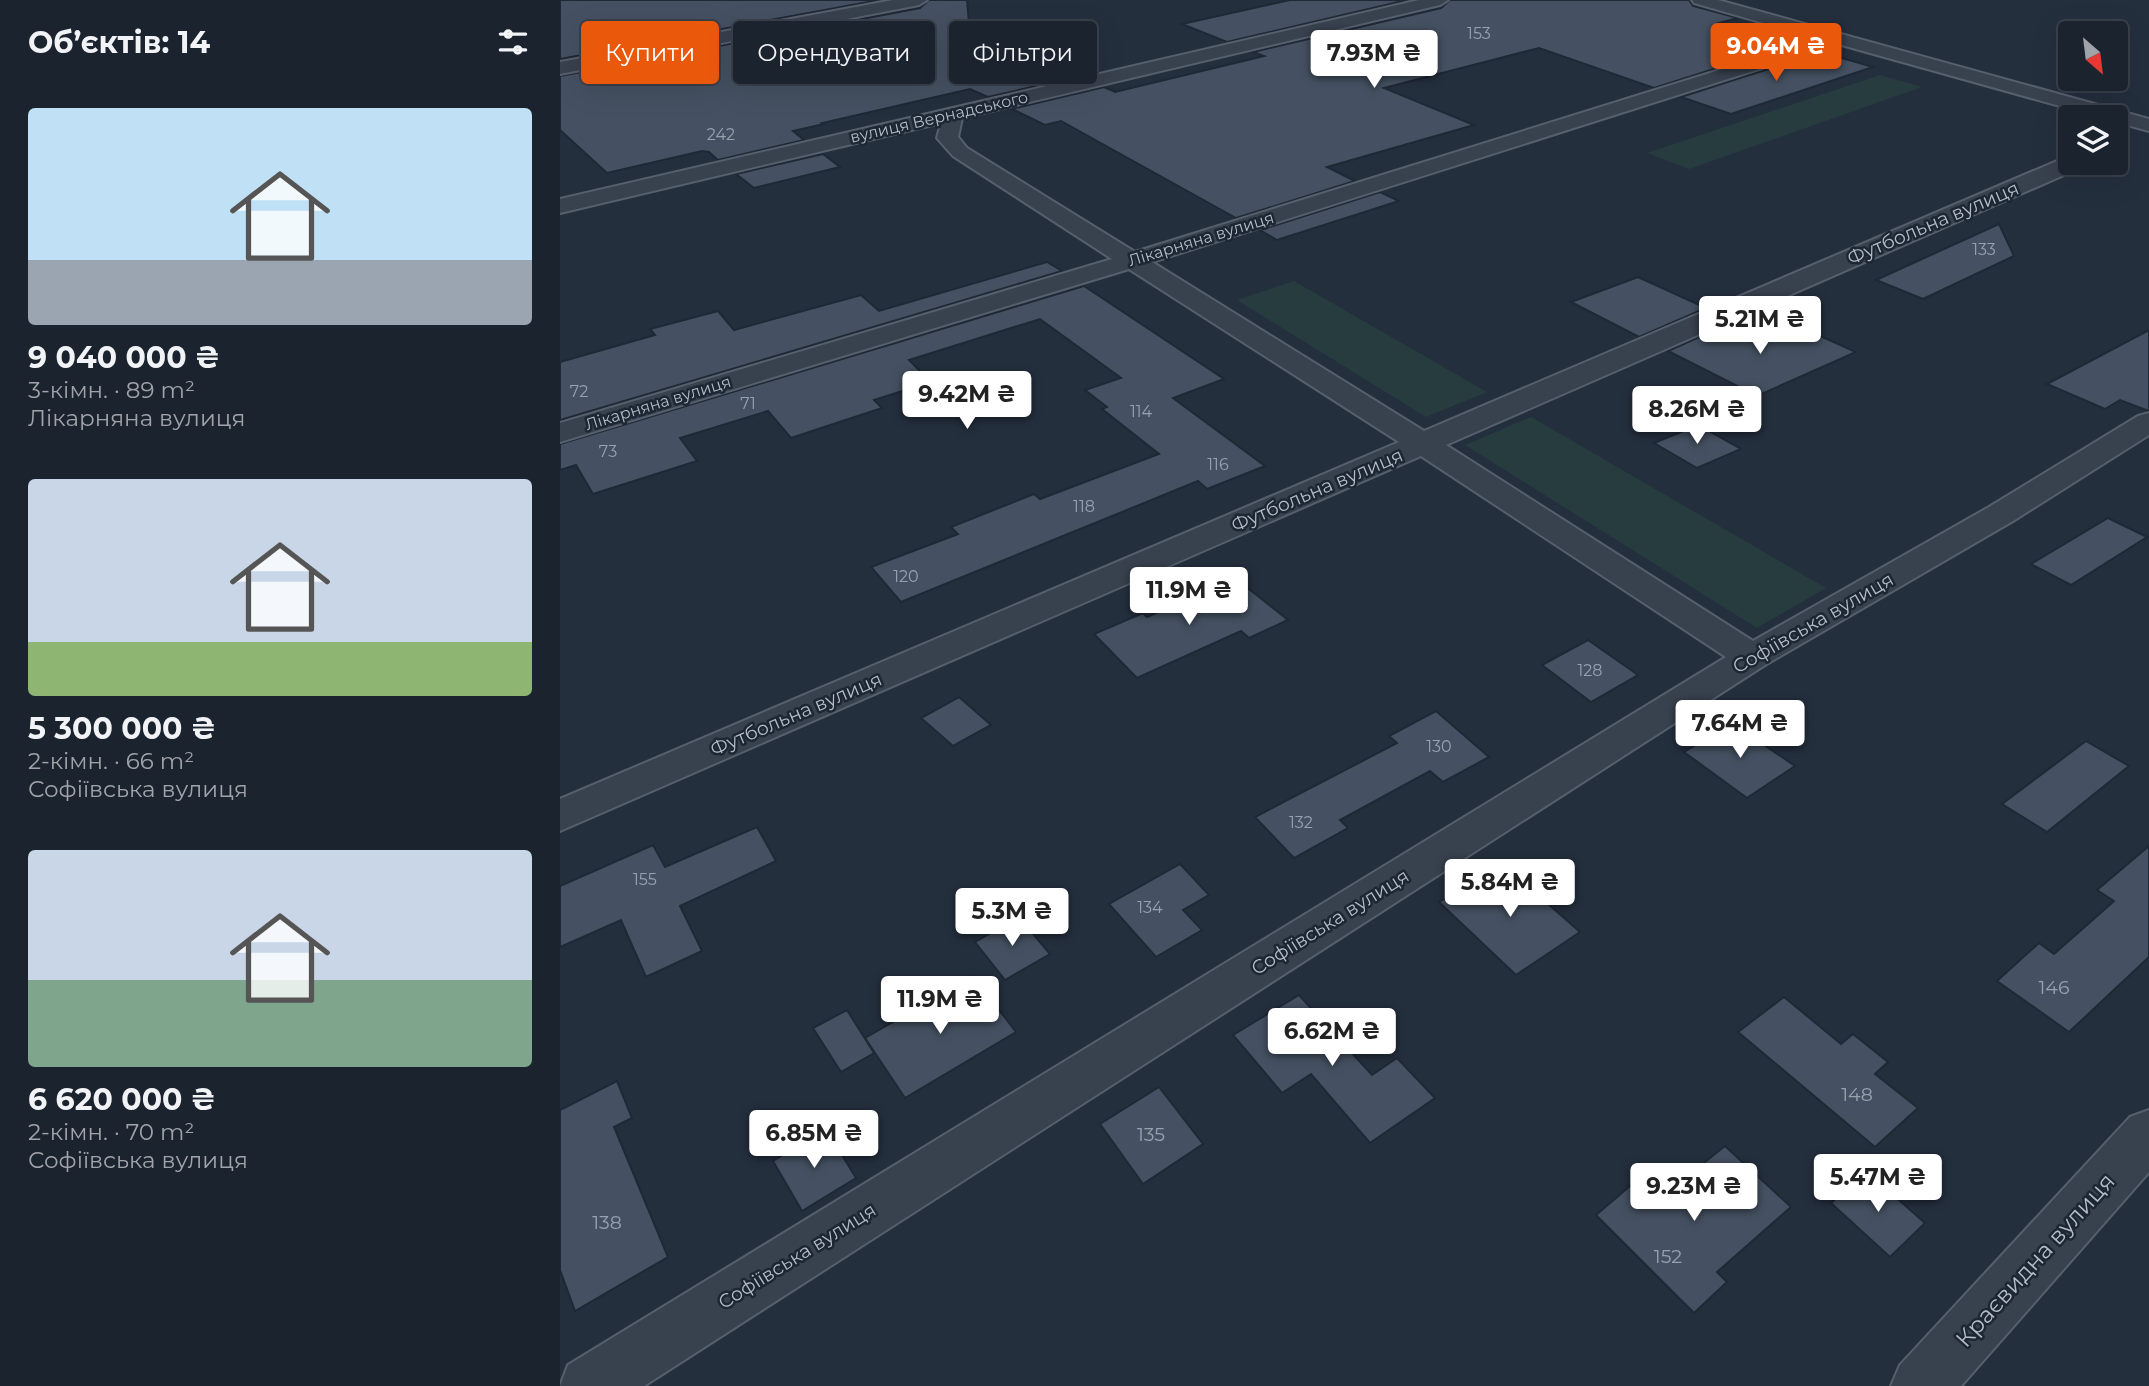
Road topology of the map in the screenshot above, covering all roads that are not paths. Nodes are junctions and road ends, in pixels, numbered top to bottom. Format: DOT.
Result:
graph roads {
  1 [pos="919,0"];
  2 [pos="1440,0"];
  3 [pos="1700,0"];
  4 [pos="1839,38"];
  5 [pos="560,68"];
  6 [pos="953,114"];
  7 [pos="2149,127"];
  8 [pos="2128,138"];
  9 [pos="2058,169"];
  10 [pos="560,206"];
  11 [pos="1134,260"];
  12 [pos="2149,422"];
  13 [pos="560,433"];
  14 [pos="1424,444"];
  15 [pos="1752,657"];
  16 [pos="560,816"];
  17 [pos="2149,1135"];
  18 [pos="589,1386"];
  19 [pos="1921,1386"];
  1 -- 5 [label="street"];
  2 -- 6 [label="street, вулиця Вернадського"];
  3 -- 4 [label="street"];
  4 -- 7 [label="street"];
  4 -- 11 [label="street, Лікарняна вулиця"];
  6 -- 10 [label="street, вулиця Вернадського"];
  6 -- 11 [label="street"];
  7 -- 8 [label="street"];
  9 -- 14 [label="street, Футбольна вулиця"];
  11 -- 13 [label="street, Лікарняна вулиця"];
  11 -- 14 [label="street"];
  12 -- 15 [label="street, Софіївська вулиця"];
  14 -- 15 [label="street"];
  14 -- 16 [label="street, Футбольна вулиця"];
  15 -- 18 [label="street, Софіївська вулиця"];
  17 -- 19 [label="street, Краєвидна вулиця"];
}
